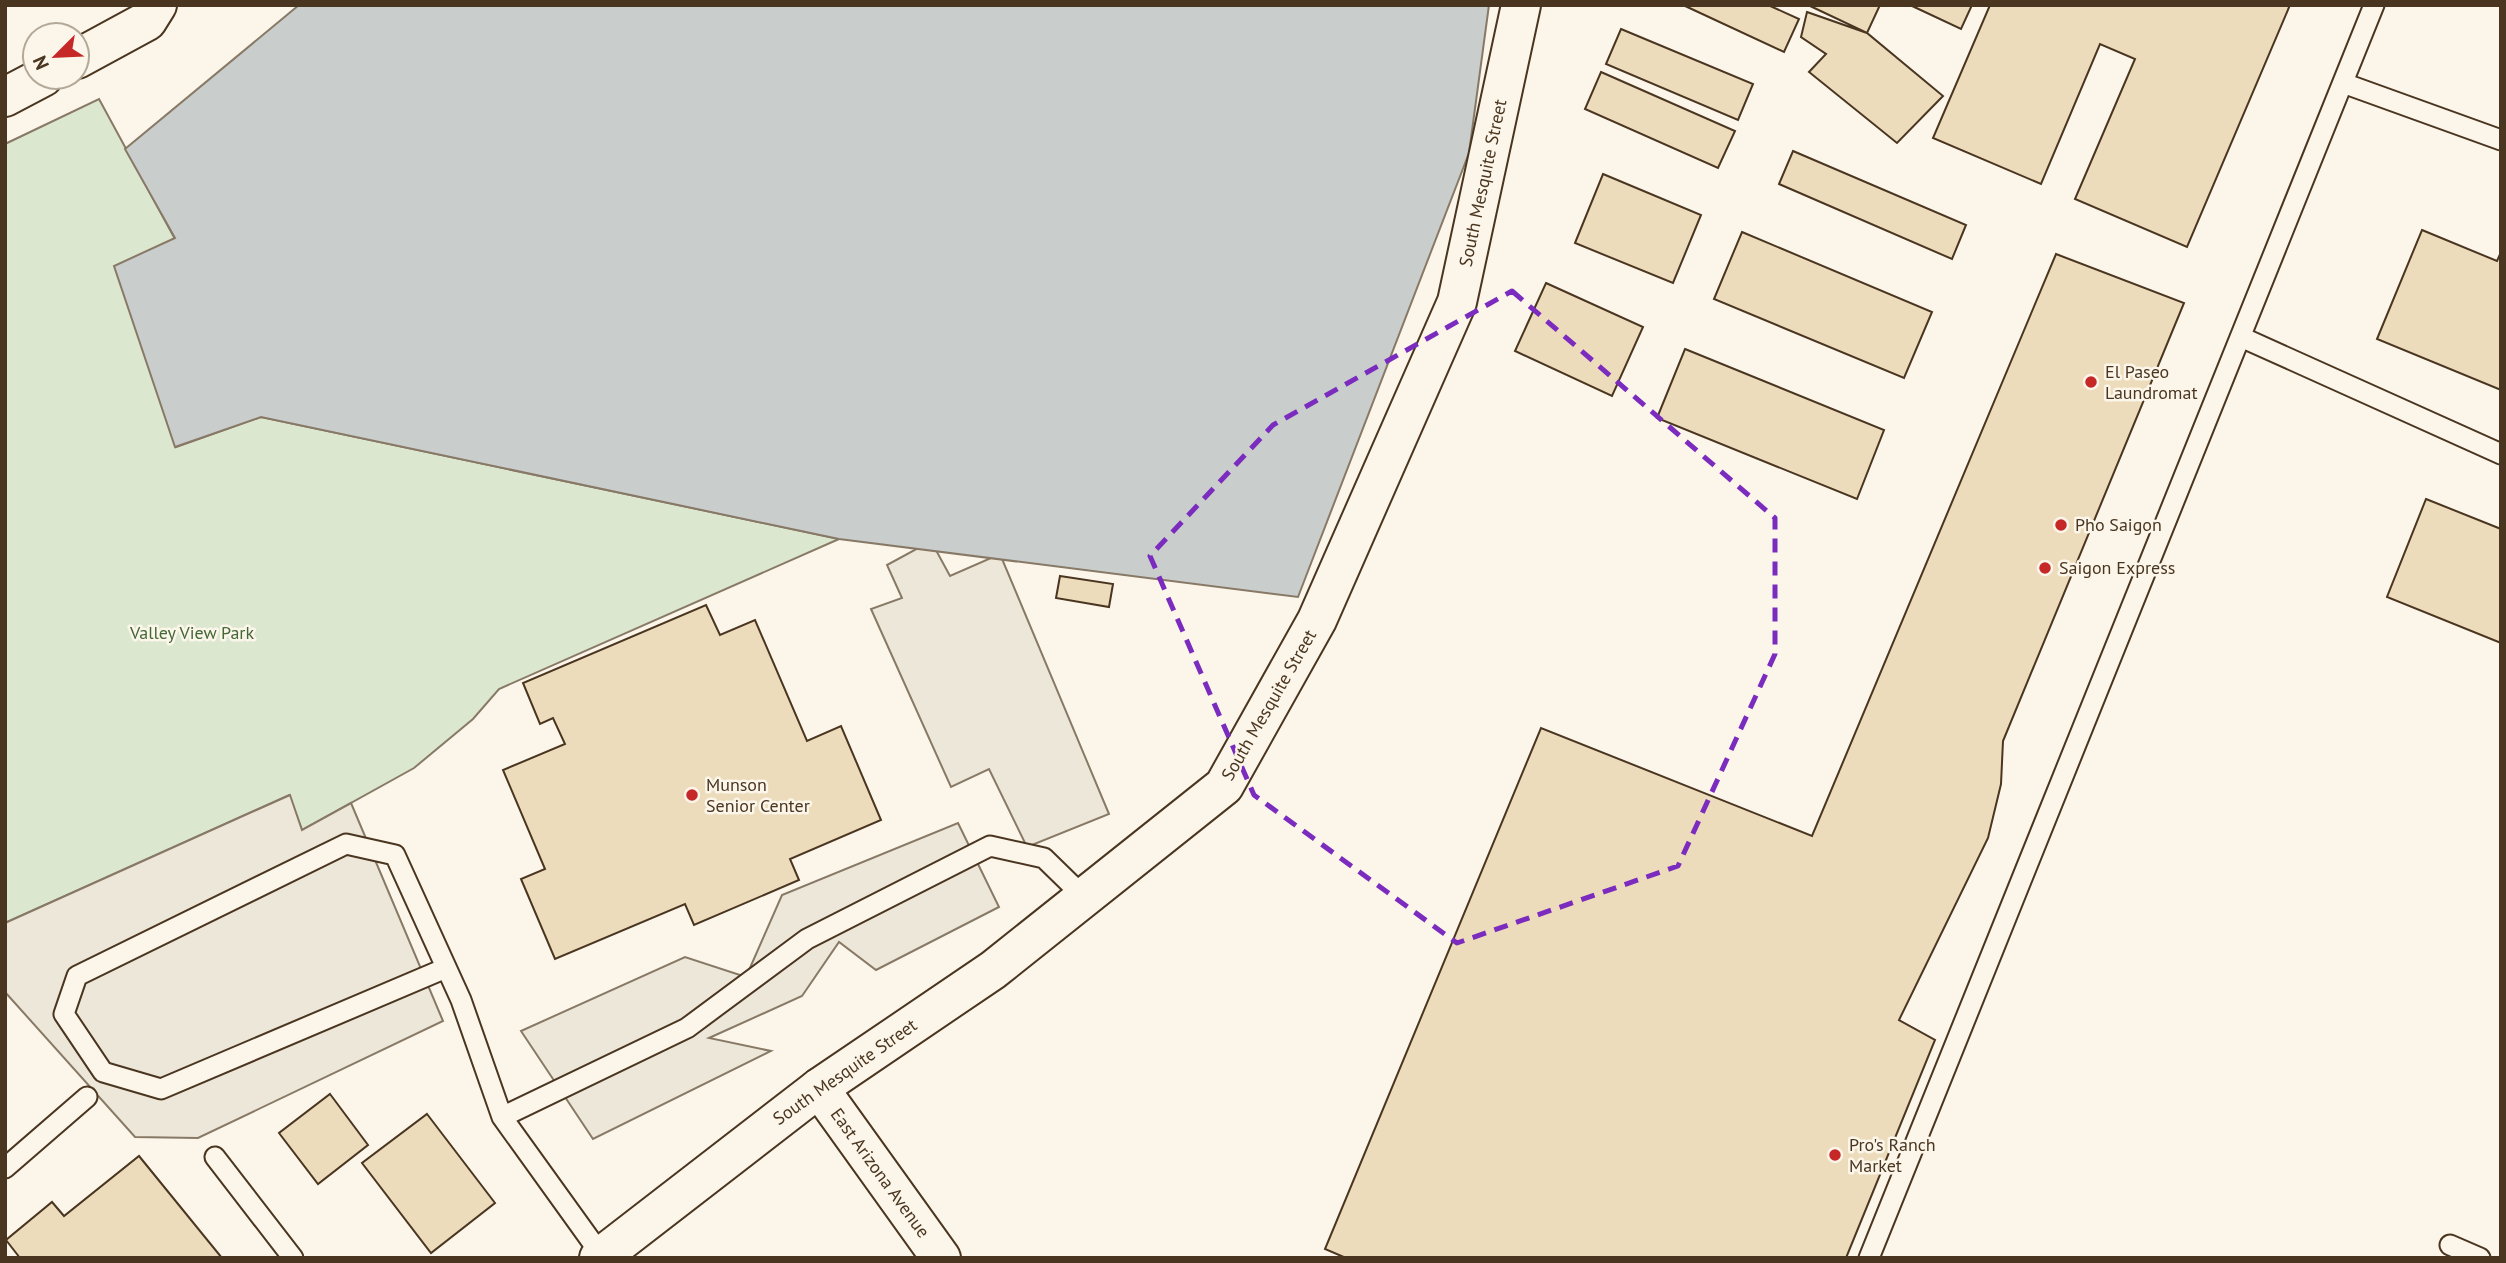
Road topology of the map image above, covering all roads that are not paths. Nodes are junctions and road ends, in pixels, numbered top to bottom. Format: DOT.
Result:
graph roads {
  1 [pos="157,5"];
  2 [pos="1521,5"];
  3 [pos="2374,5"];
  4 [pos="91,51"];
  5 [pos="2343,83"];
  6 [pos="21,89"];
  7 [pos="5,97"];
  8 [pos="2501,140"];
  9 [pos="2241,337"];
  10 [pos="2501,454"];
  11 [pos="1084,897"];
  12 [pos="446,968"];
  13 [pos="819,1088"];
  14 [pos="87,1097"];
  15 [pos="502,1116"];
  16 [pos="215,1157"];
  17 [pos="5,1168"];
  18 [pos="2450,1245"];
  19 [pos="600,1257"];
  20 [pos="293,1258"];
  21 [pos="941,1258"];
  22 [pos="1869,1258"];
  23 [pos="2480,1258"];
  1 -- 4 [label="street"];
  2 -- 11 [label="street, South Mesquite Street"];
  3 -- 5 [label="lane"];
  5 -- 8 [label="lane"];
  5 -- 9 [label="lane"];
  6 -- 7 [label="street"];
  9 -- 10 [label="lane"];
  9 -- 22 [label="lane"];
  11 -- 13 [label="street, South Mesquite Street"];
  11 -- 15 [label="lane"];
  12 -- 12 [label="lane"];
  12 -- 15 [label="lane"];
  13 -- 19 [label="street, South Mesquite Street"];
  13 -- 21 [label="street, East Arizona Avenue"];
  14 -- 17 [label="lane"];
  15 -- 19 [label="lane"];
  16 -- 20 [label="lane"];
  18 -- 23 [label="lane"];
}
